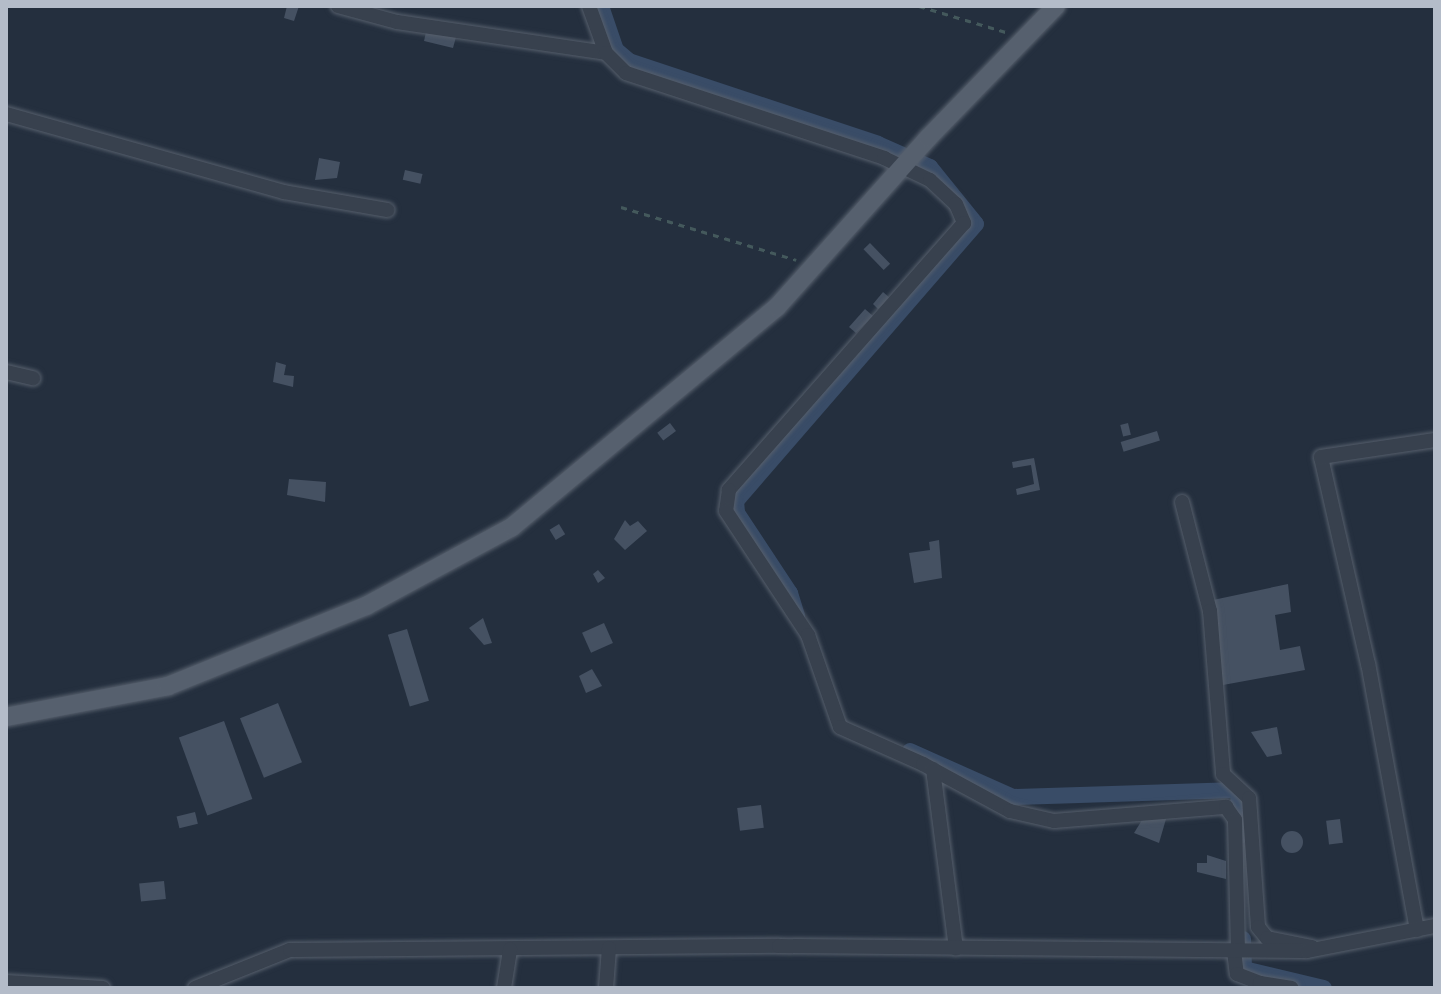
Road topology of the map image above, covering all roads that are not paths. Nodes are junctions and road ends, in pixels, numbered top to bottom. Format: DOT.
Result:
graph roads {
  1 [pos="338,6"];
  2 [pos="589,6"];
  3 [pos="1056,6"];
  4 [pos="606,53"];
  5 [pos="6,114"];
  6 [pos="905,169"];
  7 [pos="387,210"];
  8 [pos="6,372"];
  9 [pos="33,378"];
  10 [pos="1435,440"];
  11 [pos="1182,502"];
  12 [pos="6,717"];
  13 [pos="933,769"];
  14 [pos="1435,926"];
  15 [pos="1417,930"];
  16 [pos="609,948"];
  17 [pos="510,949"];
  18 [pos="956,949"];
  19 [pos="1316,949"];
  20 [pos="1236,951"];
  21 [pos="6,982"];
  22 [pos="1260,986"];
  23 [pos="103,988"];
  24 [pos="195,988"];
  25 [pos="504,988"];
  26 [pos="606,988"];
  27 [pos="1292,988"];
  1 -- 4 [label="street"];
  2 -- 4 [label="street"];
  3 -- 6 [label="main road"];
  4 -- 6 [label="street"];
  5 -- 7 [label="street"];
  6 -- 12 [label="main road"];
  6 -- 13 [label="street"];
  8 -- 9 [label="street"];
  10 -- 15 [label="street"];
  11 -- 19 [label="street"];
  13 -- 18 [label="street"];
  13 -- 20 [label="street"];
  14 -- 15 [label="street"];
  15 -- 19 [label="street"];
  16 -- 17 [label="street"];
  16 -- 18 [label="street"];
  16 -- 26 [label="street"];
  17 -- 24 [label="street"];
  17 -- 25 [label="street"];
  18 -- 20 [label="street"];
  19 -- 20 [label="street"];
  20 -- 22 [label="street"];
  21 -- 23 [label="street"];
  22 -- 27 [label="street"];
}
